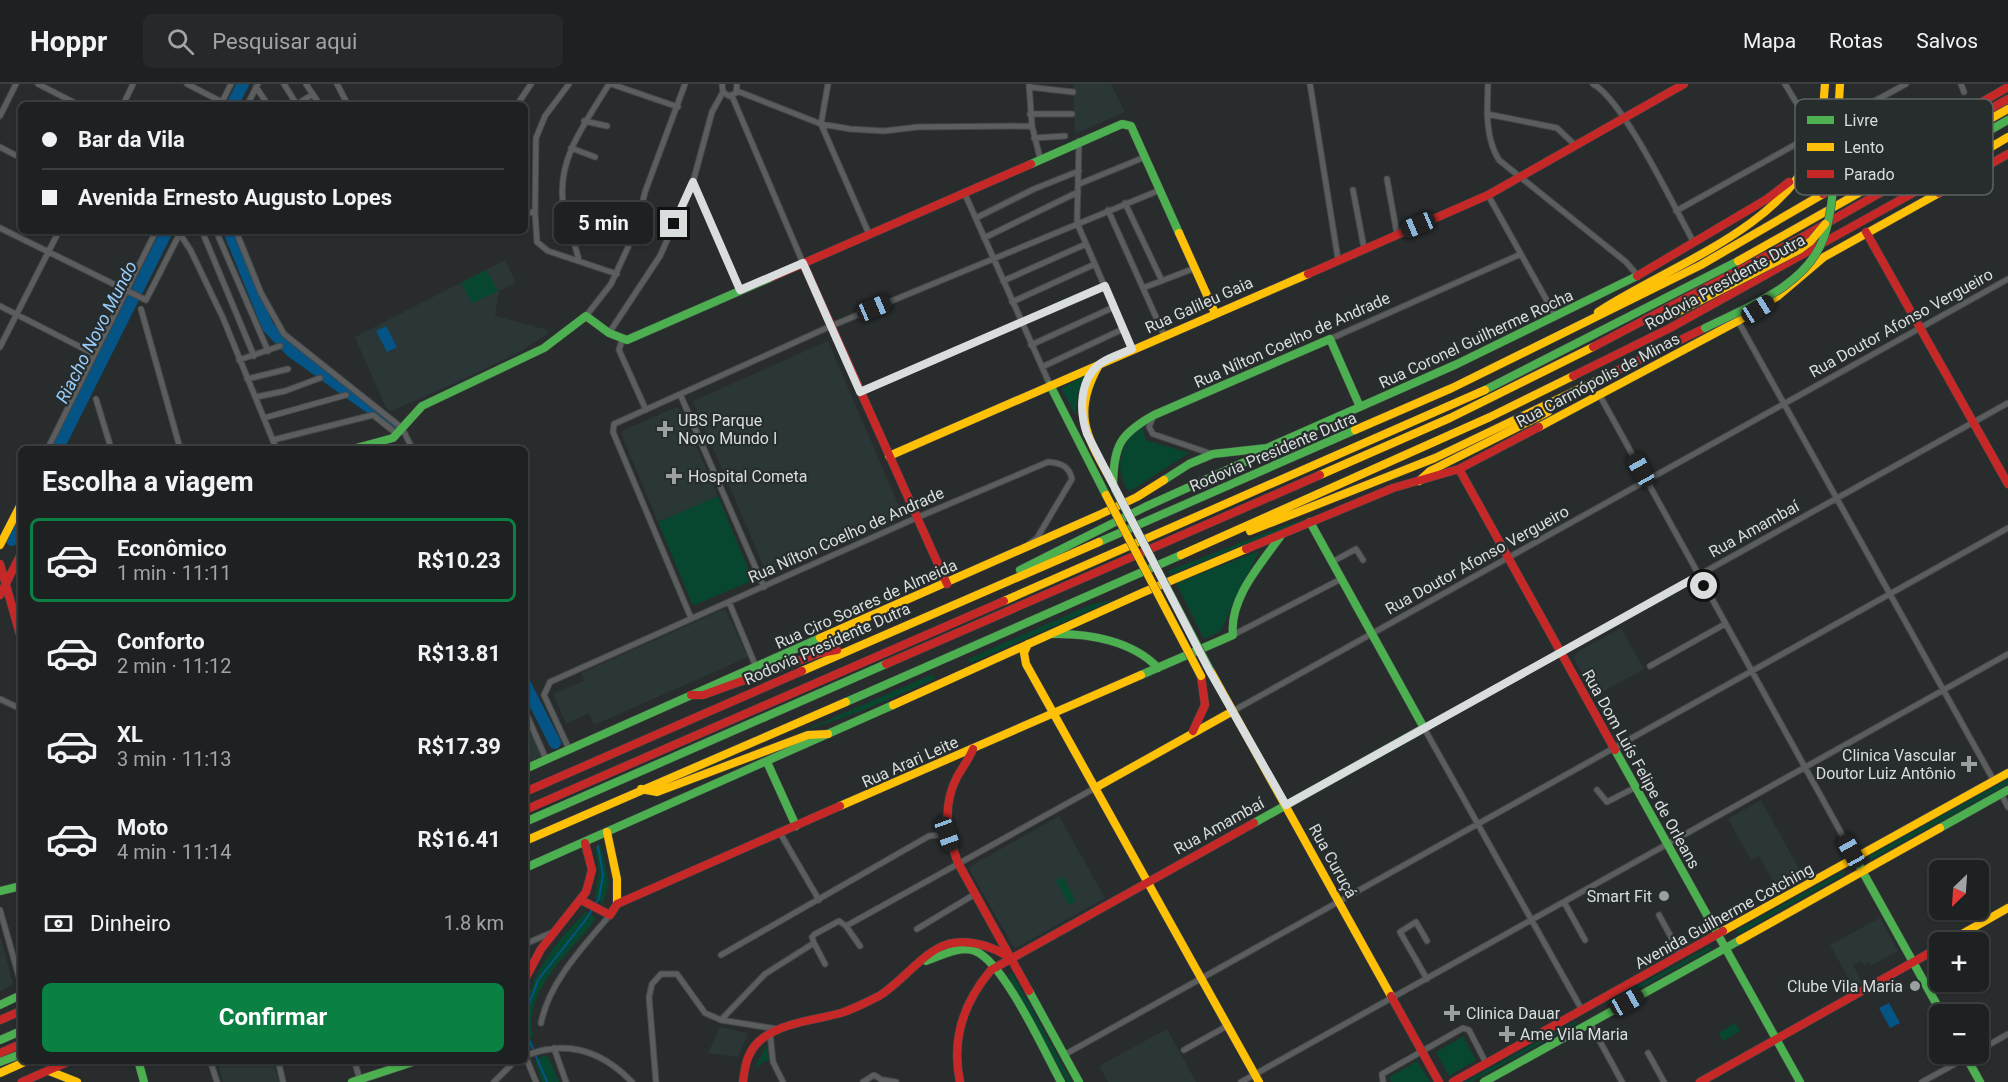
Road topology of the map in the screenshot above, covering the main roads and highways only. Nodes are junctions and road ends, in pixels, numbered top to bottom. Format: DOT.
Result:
graph roads {
  1 [pos="1825,84"];
  2 [pos="1839,84"];
  3 [pos="1679,85"];
  4 [pos="2008,87"];
  5 [pos="1824,99"];
  6 [pos="1838,99"];
  7 [pos="1988,99"];
  8 [pos="2008,99"];
  9 [pos="1993,107"];
  10 [pos="2008,109"];
  11 [pos="1993,117"];
  12 [pos="2008,120"];
  13 [pos="1993,129"];
  14 [pos="2008,138"];
  15 [pos="1993,147"];
  16 [pos="2007,158"];
  17 [pos="1993,165"];
  18 [pos="1795,177"];
  19 [pos="1795,185"];
  20 [pos="1825,195"];
  21 [pos="1829,195"];
  22 [pos="1831,195"];
  23 [pos="1855,195"];
  24 [pos="1876,195"];
  25 [pos="1910,195"];
  26 [pos="1936,195"];
  27 [pos="1816,200"];
  28 [pos="1829,218"];
  29 [pos="1866,232"];
  30 [pos="803,263"];
  31 [pos="1215,313"];
  32 [pos="1579,326"];
  33 [pos="1100,363"];
  34 [pos="1625,367"];
  35 [pos="1543,372"];
  36 [pos="1050,385"];
  37 [pos="1360,407"];
  38 [pos="362,446"];
  39 [pos="1267,448"];
  40 [pos="1214,454"];
  41 [pos="888,456"];
  42 [pos="1460,469"];
  43 [pos="1419,481"];
  44 [pos="2008,484"];
  45 [pos="1114,487"];
  46 [pos="18,510"];
  47 [pos="1310,522"];
  48 [pos="1281,535"];
  49 [pos="0,545"];
  50 [pos="1171,559"];
  51 [pos="18,560"];
  52 [pos="0,564"];
  53 [pos="1006,582"];
  54 [pos="947,584"];
  55 [pos="5,585"];
  56 [pos="0,595"];
  57 [pos="18,628"];
  58 [pos="1046,635"];
  59 [pos="1028,644"];
  60 [pos="852,647"];
  61 [pos="1158,668"];
  62 [pos="691,694"];
  63 [pos="1233,711"];
  64 [pos="1053,714"];
  65 [pos="828,734"];
  66 [pos="1191,734"];
  67 [pos="973,749"];
  68 [pos="954,758"];
  69 [pos="767,762"];
  70 [pos="528,768"];
  71 [pos="2008,773"];
  72 [pos="957,776"];
  73 [pos="1095,788"];
  74 [pos="640,789"];
  75 [pos="528,791"];
  76 [pos="2005,792"];
  77 [pos="1286,805"];
  78 [pos="528,809"];
  79 [pos="528,821"];
  80 [pos="796,826"];
  81 [pos="607,832"];
  82 [pos="528,840"];
  83 [pos="585,843"];
  84 [pos="1855,858"];
  85 [pos="528,867"];
  86 [pos="1862,871"];
  87 [pos="1147,882"];
  88 [pos="18,887"];
  89 [pos="0,891"];
  90 [pos="586,902"];
  91 [pos="617,904"];
  92 [pos="2008,908"];
  93 [pos="1966,932"];
  94 [pos="1718,935"];
  95 [pos="1726,948"];
  96 [pos="1929,953"];
  97 [pos="1010,958"];
  98 [pos="1913,961"];
  99 [pos="922,962"];
  100 [pos="996,966"];
  101 [pos="528,974"];
  102 [pos="1001,975"];
  103 [pos="982,981"];
  104 [pos="18,996"];
  105 [pos="1937,1004"];
  106 [pos="0,1005"];
  107 [pos="18,1012"];
  108 [pos="1,1020"];
  109 [pos="18,1032"];
  110 [pos="1776,1038"];
  111 [pos="0,1040"];
  112 [pos="18,1045"];
  113 [pos="0,1053"];
  114 [pos="18,1055"];
  115 [pos="0,1062"];
  116 [pos="20,1064"];
  117 [pos="64,1064"];
  118 [pos="139,1064"];
  119 [pos="407,1064"];
  120 [pos="1970,1064"];
  121 [pos="49,1071"];
  122 [pos="0,1073"];
  123 [pos="1257,1078"];
  124 [pos="1496,1079"];
  125 [pos="356,1081"];
  126 [pos="22,1082"];
  127 [pos="77,1082"];
  128 [pos="144,1082"];
  129 [pos="742,1082"];
  130 [pos="960,1082"];
  131 [pos="1060,1082"];
  132 [pos="1078,1082"];
  133 [pos="1439,1082"];
  134 [pos="1453,1082"];
  135 [pos="1484,1082"];
  136 [pos="1700,1082"];
  137 [pos="1800,1082"];
  138 [pos="1980,1082"];
  1 -- 5 [label="main road"];
  2 -- 6 [label="main road, bridge"];
  3 -- 31 [label="main road, Rua Galileu Gaia"];
  4 -- 7 [label="main road, Rodovia Presidente Dutra"];
  8 -- 9 [label="main road"];
  10 -- 11 [label="main road, Rodovia Presidente Dutra"];
  12 -- 13 [label="main road, Rodovia Presidente Dutra"];
  14 -- 15 [label="main road, Rodovia Presidente Dutra"];
  16 -- 17 [label="main road, Rua Carmópolis de Minas"];
  18 -- 37 [label="main road, Rua Coronel Guilherme Rocha"];
  19 -- 32 [label="main road"];
  20 -- 27 [label="main road, Rodovia Presidente Dutra"];
  21 -- 27 [label="main road"];
  22 -- 28 [label="main road, bridge"];
  23 -- 78 [label="main road, Rodovia Presidente Dutra"];
  24 -- 35 [label="main road, Rodovia Presidente Dutra"];
  25 -- 50 [label="main road, Rodovia Presidente Dutra"];
  26 -- 29 [label="main road, Rua Carmópolis de Minas"];
  27 -- 32 [label="main road, Rodovia Presidente Dutra"];
  28 -- 34 [label="main road, bridge"];
  28 -- 35 [label="main road, bridge"];
  29 -- 42 [label="main road, Rua Carmópolis de Minas"];
  29 -- 44 [label="main road"];
  30 -- 31 [label="main road"];
  30 -- 38 [label="main road"];
  30 -- 41 [label="main road"];
  31 -- 33 [label="main road, Rua Galileu Gaia"];
  32 -- 53 [label="main road, Rodovia Presidente Dutra"];
  33 -- 36 [label="main road, Rua Galileu Gaia"];
  33 -- 45 [label="main road, Rua Curuçá"];
  34 -- 43 [label="main road"];
  34 -- 50 [label="main road"];
  35 -- 79 [label="main road, Rodovia Presidente Dutra"];
  36 -- 41 [label="main road, Rua Galileu Gaia"];
  36 -- 66 [label="main road, bridge"];
  37 -- 39 [label="main road, Rua Coronel Guilherme Rocha"];
  37 -- 45 [label="main road, Rua Nílton Coelho de Andrade"];
  39 -- 40 [label="main road, Rua Coronel Guilherme Rocha"];
  39 -- 53 [label="main road"];
  40 -- 54 [label="main road, Rua Ciro Soares de Almeida"];
  41 -- 54 [label="main road"];
  42 -- 43 [label="main road, Rua Carmópolis de Minas"];
  42 -- 94 [label="main road, Rua Dom Luís Felipe de Orleans"];
  43 -- 47 [label="main road, Rua Carmópolis de Minas"];
  45 -- 63 [label="main road, Rua Curuçá, bridge"];
  46 -- 49 [label="main road"];
  47 -- 48 [label="main road, Rua Carmópolis de Minas"];
  47 -- 77 [label="main road, Rua Amambaí"];
  48 -- 58 [label="main road, Rua Carmópolis de Minas"];
  48 -- 61 [label="main road, Rua Arari Leite"];
  50 -- 74 [label="main road, Rodovia Presidente Dutra"];
  51 -- 55 [label="main road"];
  52 -- 55 [label="main road"];
  53 -- 60 [label="main road, Rodovia Presidente Dutra"];
  54 -- 62 [label="main road, Rua Ciro Soares de Almeida"];
  55 -- 56 [label="main road"];
  55 -- 57 [label="main road"];
  58 -- 59 [label="main road, Rua Carmópolis de Minas"];
  58 -- 61 [label="main road"];
  59 -- 64 [label="main road"];
  59 -- 65 [label="main road, Rua Carmópolis de Minas"];
  60 -- 62 [label="main road"];
  60 -- 75 [label="main road, Rodovia Presidente Dutra"];
  61 -- 64 [label="main road, Rua Arari Leite"];
  62 -- 70 [label="main road, Rua Ciro Soares de Almeida"];
  63 -- 66 [label="main road, Rua Doutor Afonso Vergueiro"];
  63 -- 77 [label="main road, Rua Curuçá"];
  64 -- 67 [label="main road, Rua Arari Leite"];
  64 -- 73 [label="main road"];
  65 -- 69 [label="main road, Rua Carmópolis de Minas"];
  65 -- 74 [label="main road"];
  66 -- 73 [label="main road, Rua Doutor Afonso Vergueiro"];
  67 -- 68 [label="main road, Rua Arari Leite"];
  67 -- 72 [label="main road"];
  68 -- 72 [label="main road"];
  68 -- 80 [label="main road, Rua Arari Leite"];
  69 -- 80 [label="main road"];
  69 -- 81 [label="main road, Rua Carmópolis de Minas"];
  71 -- 84 [label="main road, Avenida Guilherme Cotching"];
  72 -- 97 [label="main road"];
  73 -- 87 [label="main road"];
  74 -- 82 [label="main road, Rodovia Presidente Dutra"];
  76 -- 86 [label="main road, Avenida Guilherme Cotching"];
  77 -- 87 [label="main road, Rua Amambaí"];
  77 -- 133 [label="main road, Rua Curuçá"];
  80 -- 91 [label="main road, Rua Arari Leite"];
  81 -- 83 [label="main road, Rua Carmópolis de Minas"];
  81 -- 91 [label="main road"];
  83 -- 85 [label="main road, Rua Carmópolis de Minas"];
  83 -- 90 [label="main road"];
  84 -- 86 [label="main road"];
  84 -- 94 [label="main road, Avenida Guilherme Cotching"];
  86 -- 95 [label="main road, Avenida Guilherme Cotching"];
  86 -- 98 [label="main road"];
  87 -- 97 [label="main road, Rua Amambaí"];
  87 -- 123 [label="main road"];
  88 -- 89 [label="main road"];
  90 -- 91 [label="main road"];
  90 -- 101 [label="main road"];
  92 -- 93 [label="main road"];
  94 -- 95 [label="main road, Rua Dom Luís Felipe de Orleans"];
  94 -- 134 [label="main road, Avenida Guilherme Cotching"];
  95 -- 110 [label="main road, Rua Dom Luís Felipe de Orleans"];
  95 -- 124 [label="main road, Avenida Guilherme Cotching"];
  96 -- 98 [label="main road"];
  97 -- 99 [label="main road"];
  97 -- 100 [label="main road, Rua Amambaí"];
  97 -- 132 [label="main road"];
  98 -- 105 [label="main road"];
  98 -- 110 [label="main road"];
  99 -- 100 [label="main road"];
  99 -- 129 [label="main road"];
  100 -- 102 [label="main road"];
  100 -- 103 [label="main road, Rua Amambaí"];
  102 -- 103 [label="main road"];
  102 -- 131 [label="main road"];
  103 -- 130 [label="main road, Rua Amambaí"];
  104 -- 106 [label="main road"];
  107 -- 108 [label="main road"];
  109 -- 111 [label="main road"];
  110 -- 136 [label="main road"];
  110 -- 137 [label="main road, Rua Dom Luís Felipe de Orleans"];
  112 -- 113 [label="main road"];
  114 -- 115 [label="main road"];
  116 -- 122 [label="main road"];
  117 -- 121 [label="main road"];
  118 -- 128 [label="main road"];
  119 -- 125 [label="main road"];
  120 -- 138 [label="main road"];
  121 -- 126 [label="main road"];
  121 -- 127 [label="main road"];
  124 -- 135 [label="main road, Avenida Guilherme Cotching"];
}
